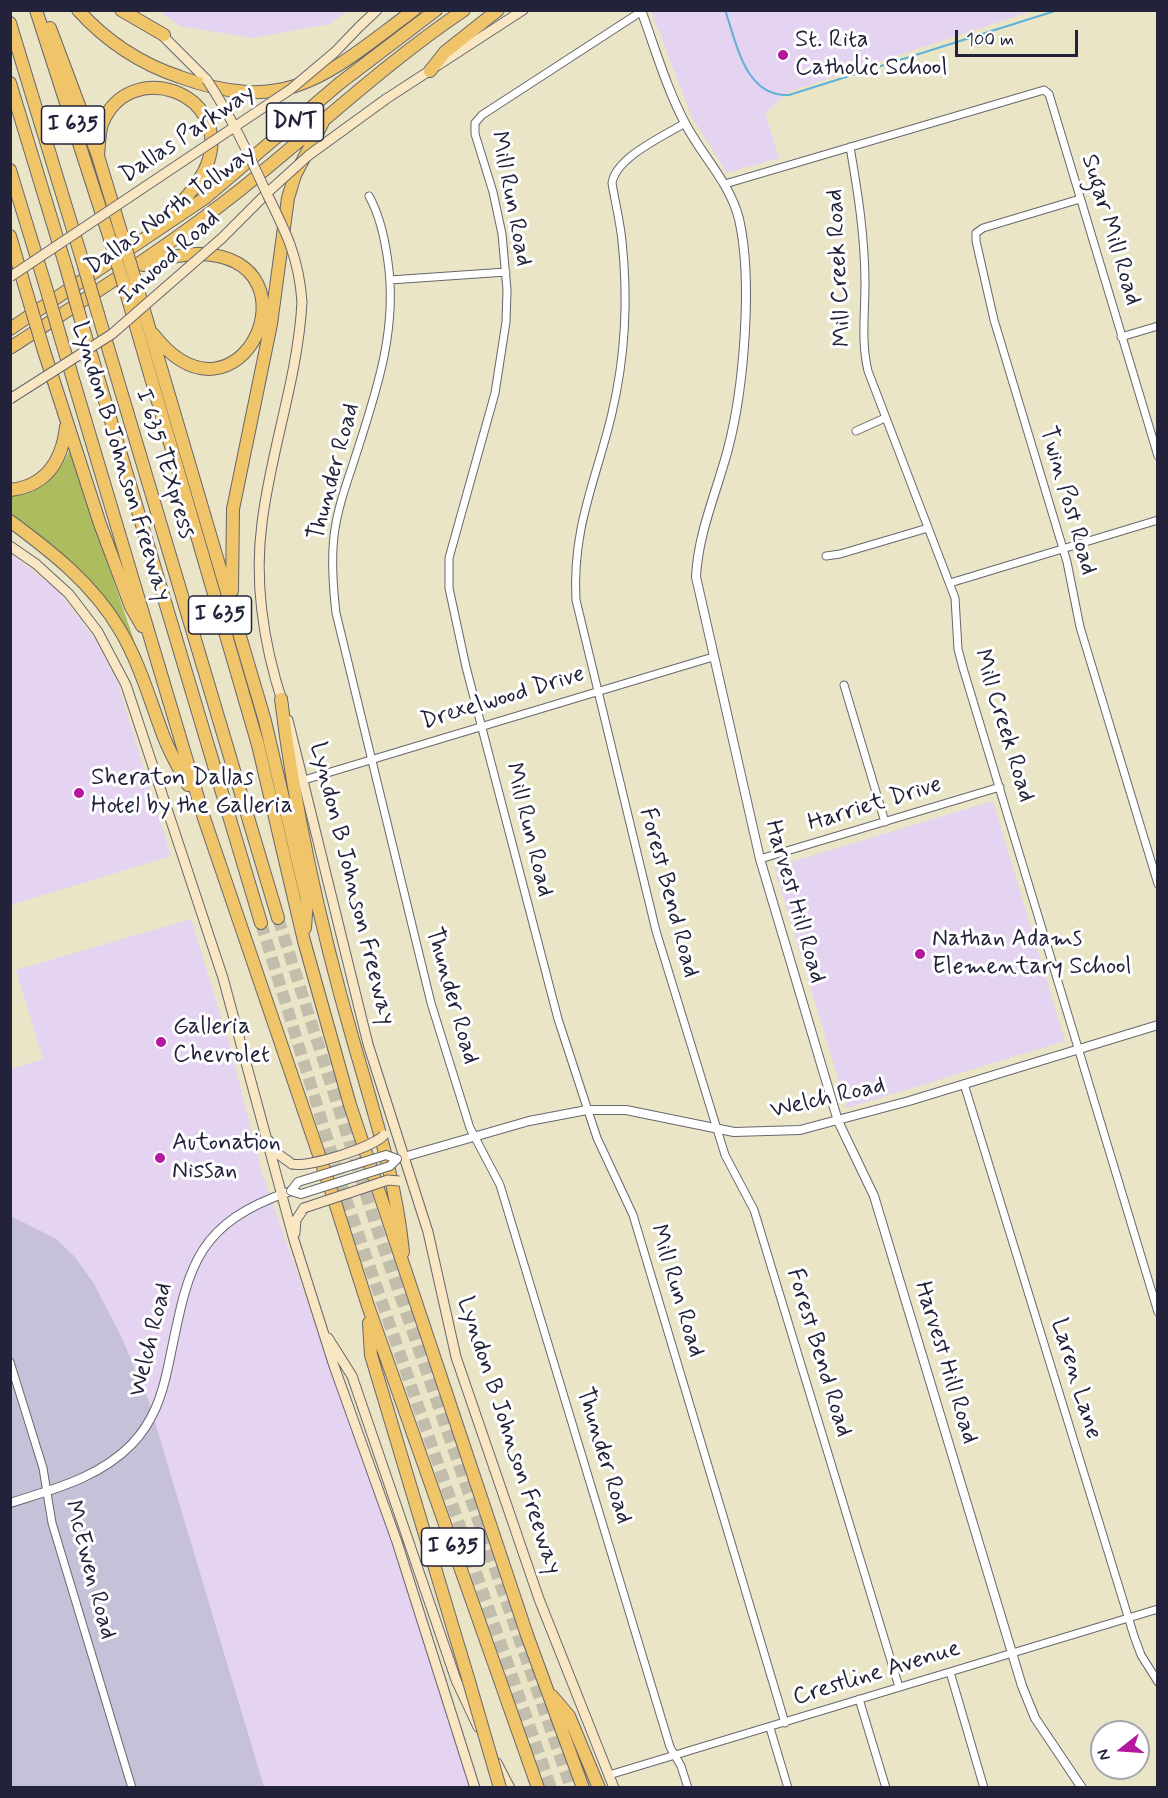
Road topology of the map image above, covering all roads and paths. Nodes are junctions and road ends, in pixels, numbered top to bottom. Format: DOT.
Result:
graph roads {
  1 [pos="36,10"];
  2 [pos="43,10"];
  3 [pos="78,10"];
  4 [pos="122,10"];
  5 [pos="135,10"];
  6 [pos="377,10"];
  7 [pos="414,10"];
  8 [pos="436,10"];
  9 [pos="464,10"];
  10 [pos="498,10"];
  11 [pos="523,10"];
  12 [pos="641,11"];
  13 [pos="10,23"];
  14 [pos="165,36"];
  15 [pos="430,71"];
  16 [pos="10,83"];
  17 [pos="326,117"];
  18 [pos="685,123"];
  19 [pos="235,128"];
  20 [pos="850,147"];
  21 [pos="98,156"];
  22 [pos="10,170"];
  23 [pos="725,184"];
  24 [pos="267,193"];
  25 [pos="369,196"];
  26 [pos="1080,199"];
  27 [pos="153,233"];
  28 [pos="11,243"];
  29 [pos="135,267"];
  30 [pos="506,272"];
  31 [pos="10,277"];
  32 [pos="390,280"];
  33 [pos="132,291"];
  34 [pos="24,320"];
  35 [pos="10,322"];
  36 [pos="1158,326"];
  37 [pos="10,329"];
  38 [pos="152,333"];
  39 [pos="1121,337"];
  40 [pos="10,348"];
  41 [pos="10,399"];
  42 [pos="885,418"];
  43 [pos="67,426"];
  44 [pos="856,431"];
  45 [pos="1158,456"];
  46 [pos="10,490"];
  47 [pos="10,520"];
  48 [pos="1158,520"];
  49 [pos="928,528"];
  50 [pos="10,546"];
  51 [pos="1063,550"];
  52 [pos="826,556"];
  53 [pos="950,583"];
  54 [pos="232,609"];
  55 [pos="151,641"];
  56 [pos="713,657"];
  57 [pos="844,685"];
  58 [pos="596,691"];
  59 [pos="281,699"];
  60 [pos="482,725"];
  61 [pos="371,760"];
  62 [pos="304,780"];
  63 [pos="1000,787"];
  64 [pos="204,818"];
  65 [pos="885,822"];
  66 [pos="760,859"];
  67 [pos="1158,884"];
  68 [pos="278,918"];
  69 [pos="261,923"];
  70 [pos="304,941"];
  71 [pos="1158,1025"];
  72 [pos="1078,1049"];
  73 [pos="964,1084"];
  74 [pos="587,1110"];
  75 [pos="392,1120"];
  76 [pos="838,1121"];
  77 [pos="716,1130"];
  78 [pos="264,1131"];
  79 [pos="474,1136"];
  80 [pos="401,1158"];
  81 [pos="281,1194"];
  82 [pos="422,1209"];
  83 [pos="294,1240"];
  84 [pos="405,1274"];
  85 [pos="368,1306"];
  86 [pos="1158,1312"];
  87 [pos="325,1334"];
  88 [pos="10,1362"];
  89 [pos="48,1491"];
  90 [pos="10,1503"];
  91 [pos="1158,1609"];
  92 [pos="1128,1618"];
  93 [pos="1012,1653"];
  94 [pos="950,1672"];
  95 [pos="1158,1682"];
  96 [pos="899,1687"];
  97 [pos="548,1691"];
  98 [pos="859,1699"];
  99 [pos="785,1723"];
  100 [pos="770,1728"];
  101 [pos="675,1756"];
  102 [pos="609,1775"];
  103 [pos="132,1788"];
  104 [pos="475,1788"];
  105 [pos="500,1788"];
  106 [pos="510,1788"];
  107 [pos="538,1788"];
  108 [pos="583,1788"];
  109 [pos="600,1788"];
  110 [pos="614,1788"];
  111 [pos="688,1788"];
  112 [pos="788,1788"];
  113 [pos="886,1788"];
  114 [pos="984,1788"];
  115 [pos="1082,1788"];
  1 -- 33 [label="highway, Lyndon B Johnson Freeway / I 635, bridge"];
  2 -- 21 [label="highway"];
  3 -- 7 [label="highway"];
  4 -- 14 [label="highway"];
  5 -- 14 [label="main road, Lyndon B Johnson Freeway"];
  6 -- 19 [label="main road, Dallas Parkway, bridge"];
  8 -- 27 [label="highway, Dallas North Tollway / DNT"];
  9 -- 17 [label="highway, Dallas North Tollway / DNT"];
  10 -- 15 [label="highway"];
  11 -- 15 [label="main road, Inwood Road"];
  12 -- 18 [label="street, Harvest Hill Road"];
  12 -- 30 [label="street, Mill Run Road"];
  13 -- 68 [label="highway, I 635 TEXpress, bridge"];
  14 -- 19 [label="main road, Lyndon B Johnson Freeway, bridge"];
  15 -- 24 [label="main road, Inwood Road, bridge"];
  16 -- 69 [label="highway, I 635 TEXpress, bridge"];
  17 -- 29 [label="highway, Dallas North Tollway / DNT"];
  17 -- 54 [label="highway"];
  18 -- 23 [label="street, Harvest Hill Road"];
  18 -- 58 [label="street, Forest Bend Road"];
  19 -- 24 [label="main road, Lyndon B Johnson Freeway, bridge"];
  19 -- 31 [label="main road, Dallas Parkway, bridge"];
  20 -- 23 [label="street"];
  20 -- 26 [label="street, Sugar Mill Road"];
  20 -- 42 [label="street, Mill Creek Road"];
  21 -- 27 [label="highway"];
  21 -- 33 [label="highway, bridge"];
  22 -- 55 [label="highway, Lyndon B Johnson Freeway / I 635, bridge"];
  23 -- 56 [label="street, Harvest Hill Road"];
  24 -- 41 [label="main road, Inwood Road, bridge"];
  24 -- 59 [label="main road, Lyndon B Johnson Freeway, bridge"];
  25 -- 32 [label="street, Thunder Road"];
  26 -- 39 [label="street, Sugar Mill Road"];
  26 -- 51 [label="street, Twin Post Road"];
  27 -- 34 [label="highway, Dallas North Tollway / DNT"];
  28 -- 43 [label="highway, bridge"];
  29 -- 38 [label="highway"];
  29 -- 40 [label="highway, Dallas North Tollway / DNT"];
  30 -- 32 [label="street"];
  30 -- 60 [label="street, Mill Run Road"];
  32 -- 61 [label="street, Thunder Road"];
  33 -- 38 [label="highway"];
  33 -- 70 [label="highway, Lyndon B Johnson Freeway / I 635"];
  34 -- 35 [label="highway"];
  34 -- 37 [label="highway, Dallas North Tollway / DNT"];
  36 -- 39 [label="street"];
  38 -- 54 [label="highway"];
  39 -- 45 [label="street, Sugar Mill Road"];
  42 -- 44 [label="street"];
  42 -- 49 [label="street, Mill Creek Road"];
  43 -- 46 [label="highway"];
  43 -- 55 [label="highway"];
  47 -- 64 [label="highway"];
  48 -- 51 [label="street"];
  49 -- 52 [label="street"];
  49 -- 53 [label="street, Mill Creek Road"];
  50 -- 78 [label="main road"];
  51 -- 53 [label="street"];
  51 -- 67 [label="street, Twin Post Road"];
  53 -- 63 [label="street, Mill Creek Road"];
  54 -- 70 [label="highway"];
  55 -- 64 [label="highway, Lyndon B Johnson Freeway / I 635"];
  56 -- 58 [label="street, Drexelwood Drive"];
  56 -- 66 [label="street, Harvest Hill Road"];
  57 -- 65 [label="street"];
  58 -- 60 [label="street, Drexelwood Drive"];
  58 -- 77 [label="street, Forest Bend Road"];
  59 -- 62 [label="main road, Lyndon B Johnson Freeway"];
  59 -- 84 [label="highway"];
  60 -- 61 [label="street, Drexelwood Drive"];
  60 -- 74 [label="street, Mill Run Road"];
  61 -- 62 [label="street, Drexelwood Drive"];
  61 -- 79 [label="street, Thunder Road"];
  62 -- 75 [label="main road, Lyndon B Johnson Freeway"];
  63 -- 65 [label="street, Harriet Drive"];
  63 -- 72 [label="street, Mill Creek Road"];
  64 -- 85 [label="highway, Lyndon B Johnson Freeway / I 635"];
  65 -- 66 [label="street, Harriet Drive"];
  66 -- 76 [label="street, Harvest Hill Road"];
  70 -- 84 [label="highway, Lyndon B Johnson Freeway / I 635"];
  71 -- 72 [label="street, Welch Road"];
  72 -- 73 [label="street, Welch Road"];
  72 -- 86 [label="street, Mill Creek Road"];
  73 -- 76 [label="street, Welch Road"];
  73 -- 92 [label="street, Laren Lane"];
  74 -- 77 [label="street, Welch Road"];
  74 -- 79 [label="street, Welch Road"];
  74 -- 99 [label="street, Mill Run Road"];
  75 -- 78 [label="main road, bridge"];
  75 -- 80 [label="main road, Lyndon B Johnson Freeway"];
  76 -- 77 [label="street, Welch Road"];
  76 -- 93 [label="street, Harvest Hill Road"];
  77 -- 96 [label="street, Forest Bend Road"];
  78 -- 81 [label="main road"];
  79 -- 80 [label="street, Welch Road"];
  79 -- 101 [label="street, Thunder Road"];
  80 -- 81 [label="street, Welch Road, bridge"];
  80 -- 82 [label="main road, Lyndon B Johnson Freeway"];
  81 -- 83 [label="main road"];
  81 -- 89 [label="street, Welch Road"];
  82 -- 83 [label="main road, bridge"];
  82 -- 102 [label="main road, Lyndon B Johnson Freeway"];
  83 -- 87 [label="main road"];
  84 -- 97 [label="highway, Lyndon B Johnson Freeway / I 635"];
  85 -- 105 [label="highway, bridge"];
  85 -- 107 [label="highway, Lyndon B Johnson Freeway / I 635"];
  87 -- 104 [label="main road"];
  87 -- 106 [label="main road"];
  88 -- 89 [label="street, McEwen Road"];
  89 -- 90 [label="street, Welch Road"];
  89 -- 103 [label="street, McEwen Road"];
  91 -- 92 [label="street, Crestline Avenue"];
  92 -- 93 [label="street, Crestline Avenue"];
  92 -- 95 [label="street, Laren Lane"];
  93 -- 94 [label="street, Crestline Avenue"];
  93 -- 115 [label="street, Harvest Hill Road"];
  94 -- 96 [label="street, Crestline Avenue"];
  94 -- 114 [label="street"];
  96 -- 98 [label="street, Crestline Avenue"];
  97 -- 108 [label="highway, Lyndon B Johnson Freeway / I 635"];
  97 -- 109 [label="highway"];
  98 -- 99 [label="street, Crestline Avenue"];
  98 -- 113 [label="street"];
  99 -- 100 [label="street, Crestline Avenue"];
  100 -- 101 [label="street, Crestline Avenue"];
  100 -- 112 [label="street"];
  101 -- 102 [label="street, Crestline Avenue"];
  101 -- 111 [label="street, Thunder Road"];
  102 -- 110 [label="main road, Lyndon B Johnson Freeway"];
}
